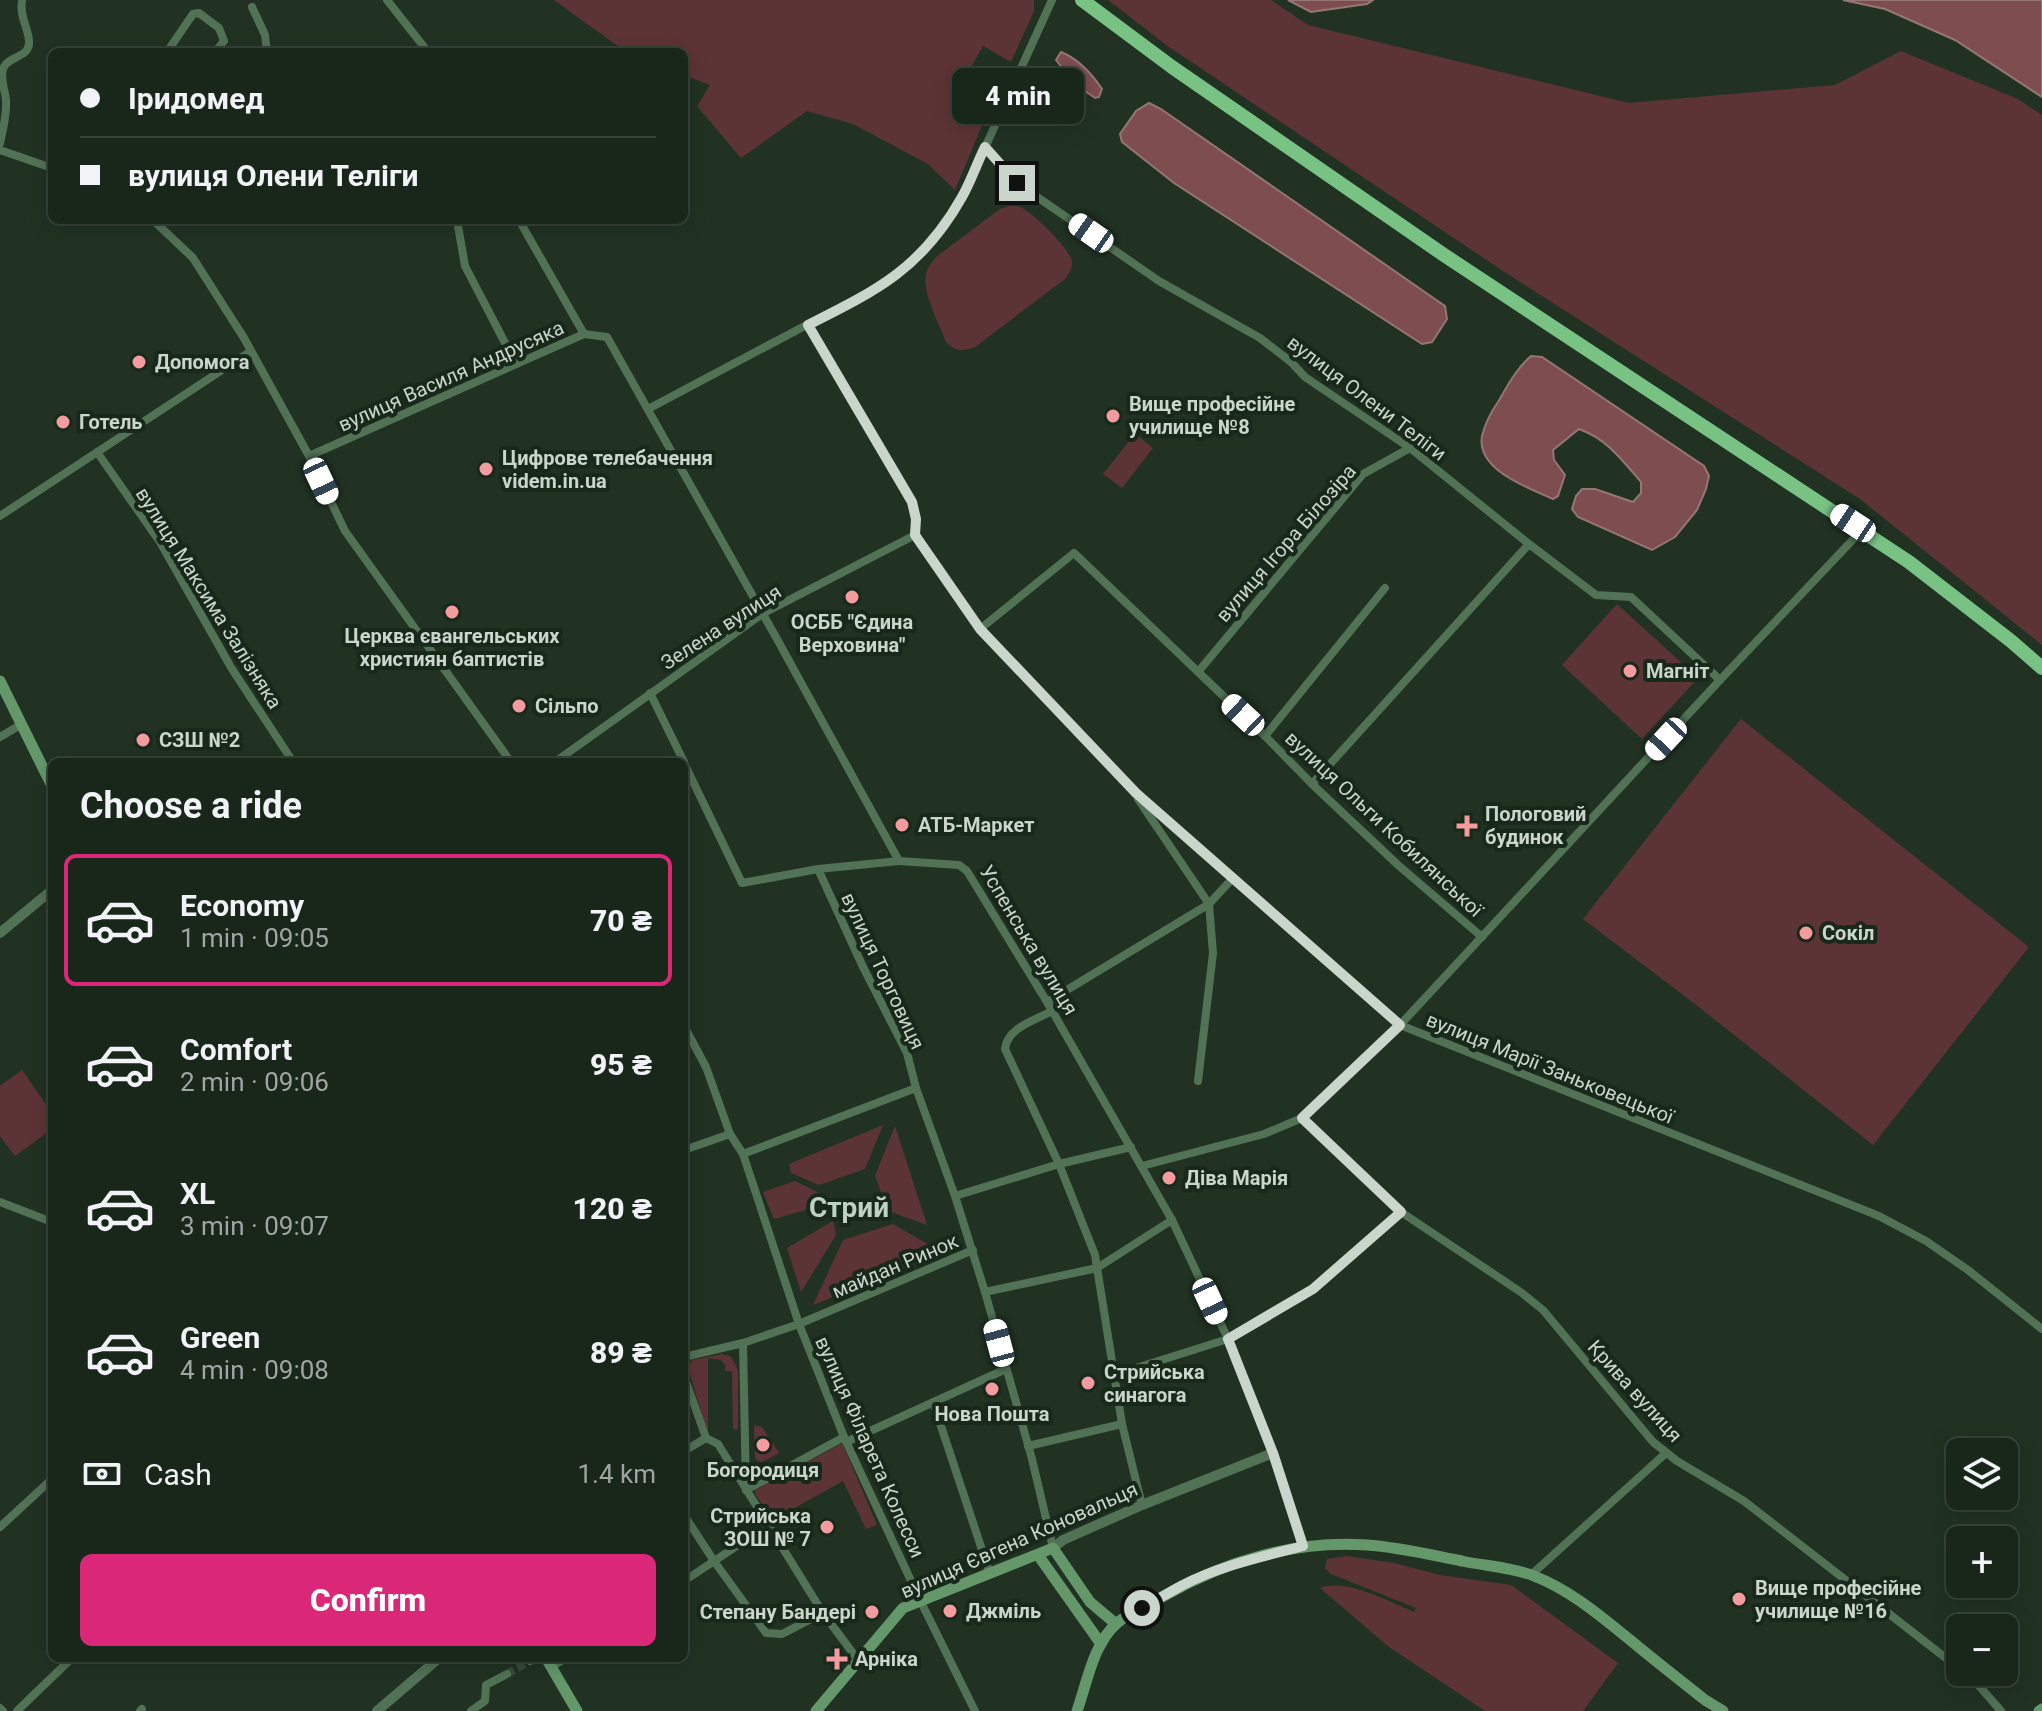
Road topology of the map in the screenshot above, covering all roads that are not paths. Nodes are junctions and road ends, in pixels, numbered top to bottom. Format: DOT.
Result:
graph roads {
  1 [pos="387,0"];
  2 [pos="1052,0"];
  3 [pos="1082,0"];
  4 [pos="22,1"];
  5 [pos="252,7"];
  6 [pos="170,48"];
  7 [pos="218,48"];
  8 [pos="267,48"];
  9 [pos="425,48"];
  10 [pos="0,143"];
  11 [pos="985,147"];
  12 [pos="0,150"];
  13 [pos="48,167"];
  14 [pos="157,224"];
  15 [pos="458,224"];
  16 [pos="521,224"];
  17 [pos="808,325"];
  18 [pos="584,334"];
  19 [pos="251,351"];
  20 [pos="516,364"];
  21 [pos="648,409"];
  22 [pos="1410,448"];
  23 [pos="97,452"];
  24 [pos="309,456"];
  25 [pos="0,516"];
  26 [pos="1863,530"];
  27 [pos="915,535"];
  28 [pos="1529,544"];
  29 [pos="1385,588"];
  30 [pos="762,614"];
  31 [pos="980,629"];
  32 [pos="2042,668"];
  33 [pos="1198,672"];
  34 [pos="1720,680"];
  35 [pos="0,681"];
  36 [pos="650,693"];
  37 [pos="22,724"];
  38 [pos="1265,736"];
  39 [pos="0,737"];
  40 [pos="290,758"];
  41 [pos="508,758"];
  42 [pos="561,758"];
  43 [pos="682,758"];
  44 [pos="688,770"];
  45 [pos="48,778"];
  46 [pos="1312,784"];
  47 [pos="1128,785"];
  48 [pos="899,861"];
  49 [pos="818,869"];
  50 [pos="1232,879"];
  51 [pos="48,893"];
  52 [pos="1209,904"];
  53 [pos="0,933"];
  54 [pos="1482,937"];
  55 [pos="1047,1002"];
  56 [pos="1052,1011"];
  57 [pos="1400,1025"];
  58 [pos="688,1033"];
  59 [pos="1198,1081"];
  60 [pos="916,1088"];
  61 [pos="1302,1118"];
  62 [pos="730,1134"];
  63 [pos="1131,1147"];
  64 [pos="688,1149"];
  65 [pos="743,1154"];
  66 [pos="1059,1164"];
  67 [pos="1142,1166"];
  68 [pos="955,1196"];
  69 [pos="0,1202"];
  70 [pos="1401,1212"];
  71 [pos="48,1220"];
  72 [pos="1172,1220"];
  73 [pos="973,1250"];
  74 [pos="1097,1268"];
  75 [pos="985,1292"];
  76 [pos="799,1324"];
  77 [pos="2042,1329"];
  78 [pos="1228,1339"];
  79 [pos="743,1343"];
  80 [pos="688,1356"];
  81 [pos="1006,1369"];
  82 [pos="1114,1375"];
  83 [pos="688,1387"];
  84 [pos="933,1402"];
  85 [pos="1122,1424"];
  86 [pos="706,1438"];
  87 [pos="845,1440"];
  88 [pos="1028,1446"];
  89 [pos="688,1449"];
  90 [pos="1273,1453"];
  91 [pos="1666,1453"];
  92 [pos="48,1483"];
  93 [pos="746,1490"];
  94 [pos="1142,1505"];
  95 [pos="688,1521"];
  96 [pos="767,1526"];
  97 [pos="0,1527"];
  98 [pos="1303,1546"];
  99 [pos="1053,1548"];
  100 [pos="1038,1555"];
  101 [pos="714,1561"];
  102 [pos="990,1574"];
  103 [pos="1531,1575"];
  104 [pos="688,1578"];
  105 [pos="920,1600"];
  106 [pos="823,1613"];
  107 [pos="1116,1624"];
  108 [pos="1101,1644"];
  109 [pos="1946,1658"];
  110 [pos="858,1660"];
  111 [pos="68,1662"];
  112 [pos="434,1662"];
  113 [pos="549,1663"];
  114 [pos="507,1674"];
  115 [pos="1979,1686"];
  116 [pos="17,1711"];
  117 [pos="377,1711"];
  118 [pos="471,1711"];
  119 [pos="577,1711"];
  120 [pos="816,1711"];
  121 [pos="975,1711"];
  122 [pos="1077,1711"];
  123 [pos="1723,1711"];
  124 [pos="2001,1711"];
  1 -- 9 [label="street"];
  2 -- 11 [label="street"];
  3 -- 26 [label="highway"];
  4 -- 10 [label="street"];
  5 -- 8 [label="street"];
  6 -- 7 [label="street"];
  11 -- 17 [label="street"];
  11 -- 22 [label="street, вулиця Олени Теліги"];
  12 -- 13 [label="street"];
  14 -- 19 [label="street"];
  15 -- 20 [label="street"];
  16 -- 18 [label="street"];
  17 -- 21 [label="street"];
  17 -- 27 [label="street"];
  18 -- 20 [label="street, вулиця Василя Андрусяка"];
  18 -- 21 [label="street, вулиця Василя Андрусяка"];
  19 -- 23 [label="street"];
  19 -- 24 [label="street"];
  20 -- 24 [label="street, вулиця Василя Андрусяка"];
  21 -- 30 [label="street"];
  22 -- 28 [label="street, вулиця Олени Теліги"];
  22 -- 33 [label="street, вулиця Ігора Білозіра"];
  23 -- 25 [label="street"];
  23 -- 40 [label="street, вулиця Максима Залізняка"];
  24 -- 41 [label="street"];
  26 -- 32 [label="highway"];
  26 -- 34 [label="street"];
  27 -- 30 [label="street, Зелена вулиця"];
  27 -- 31 [label="street, вулиця Марії Заньковецької"];
  28 -- 34 [label="street, вулиця Олени Теліги"];
  28 -- 46 [label="street"];
  29 -- 38 [label="street"];
  30 -- 36 [label="street, Зелена вулиця"];
  30 -- 48 [label="street"];
  31 -- 33 [label="street, вулиця Ольги Кобилянської"];
  31 -- 47 [label="street, вулиця Марії Заньковецької"];
  33 -- 38 [label="street, вулиця Ольги Кобилянської"];
  34 -- 54 [label="street"];
  35 -- 37 [label="main road"];
  36 -- 42 [label="street, Зелена вулиця"];
  36 -- 43 [label="street"];
  37 -- 39 [label="street"];
  37 -- 45 [label="main road"];
  38 -- 46 [label="street, вулиця Ольги Кобилянської"];
  44 -- 49 [label="street"];
  46 -- 54 [label="street, вулиця Ольги Кобилянської"];
  47 -- 50 [label="street, вулиця Марії Заньковецької"];
  47 -- 52 [label="street"];
  48 -- 49 [label="street"];
  48 -- 55 [label="street, Успенська вулиця"];
  49 -- 60 [label="street, вулиця Торговиця"];
  50 -- 52 [label="street"];
  50 -- 57 [label="street, вулиця Марії Заньковецької"];
  51 -- 53 [label="street"];
  52 -- 55 [label="street"];
  52 -- 59 [label="street"];
  54 -- 57 [label="street"];
  55 -- 56 [label="street, Успенська вулиця"];
  56 -- 63 [label="street, Успенська вулиця"];
  56 -- 66 [label="street"];
  57 -- 61 [label="street"];
  57 -- 77 [label="street, вулиця Марії Заньковецької"];
  58 -- 62 [label="street"];
  60 -- 65 [label="street"];
  60 -- 68 [label="street, майдан Ринок"];
  61 -- 67 [label="street"];
  61 -- 70 [label="street, Крива вулиця"];
  62 -- 64 [label="street"];
  62 -- 65 [label="street"];
  63 -- 66 [label="street"];
  63 -- 67 [label="street, Успенська вулиця"];
  65 -- 76 [label="street"];
  66 -- 68 [label="street"];
  66 -- 74 [label="street"];
  67 -- 72 [label="street, Успенська вулиця"];
  68 -- 73 [label="street, майдан Ринок"];
  69 -- 71 [label="street"];
  70 -- 78 [label="street"];
  70 -- 91 [label="street, Крива вулиця"];
  72 -- 74 [label="street"];
  72 -- 78 [label="street, Успенська вулиця"];
  73 -- 75 [label="street"];
  73 -- 76 [label="street, майдан Ринок"];
  74 -- 75 [label="street"];
  74 -- 82 [label="street"];
  75 -- 81 [label="street"];
  76 -- 79 [label="street, майдан Ринок"];
  76 -- 87 [label="street, вулиця Філарета Колесси"];
  78 -- 82 [label="street"];
  78 -- 90 [label="street, Успенська вулиця"];
  79 -- 80 [label="street, майдан Ринок"];
  79 -- 93 [label="street"];
  81 -- 84 [label="street"];
  81 -- 88 [label="street"];
  82 -- 85 [label="street"];
  83 -- 86 [label="street"];
  84 -- 87 [label="street"];
  84 -- 102 [label="street"];
  85 -- 88 [label="street"];
  85 -- 94 [label="street"];
  86 -- 89 [label="street"];
  86 -- 93 [label="street"];
  87 -- 93 [label="street"];
  87 -- 105 [label="street, вулиця Філарета Колесси"];
  88 -- 99 [label="street"];
  90 -- 94 [label="street, вулиця Євгена Коновальця"];
  90 -- 98 [label="street, Успенська вулиця"];
  91 -- 103 [label="street"];
  91 -- 109 [label="street, Крива вулиця"];
  92 -- 97 [label="street"];
  93 -- 96 [label="street"];
  94 -- 99 [label="street, вулиця Євгена Коновальця"];
  95 -- 101 [label="street"];
  96 -- 101 [label="street"];
  96 -- 106 [label="street"];
  98 -- 103 [label="main road"];
  98 -- 107 [label="main road"];
  99 -- 100 [label="main road, вулиця Євгена Коновальця"];
  99 -- 107 [label="main road"];
  100 -- 102 [label="main road, вулиця Євгена Коновальця"];
  100 -- 108 [label="main road"];
  101 -- 104 [label="street"];
  101 -- 106 [label="street"];
  102 -- 105 [label="main road, вулиця Євгена Коновальця"];
  103 -- 123 [label="main road"];
  105 -- 110 [label="main road, вулиця Євгена Коновальця"];
  105 -- 121 [label="street, вулиця Філарета Колесси"];
  106 -- 110 [label="street"];
  107 -- 108 [label="main road"];
  108 -- 122 [label="main road"];
  110 -- 120 [label="main road, вулиця Євгена Коновальця"];
  111 -- 116 [label="street"];
  112 -- 117 [label="street"];
  113 -- 119 [label="main road"];
  114 -- 118 [label="street"];
  115 -- 124 [label="street, Крива вулиця"];
}
